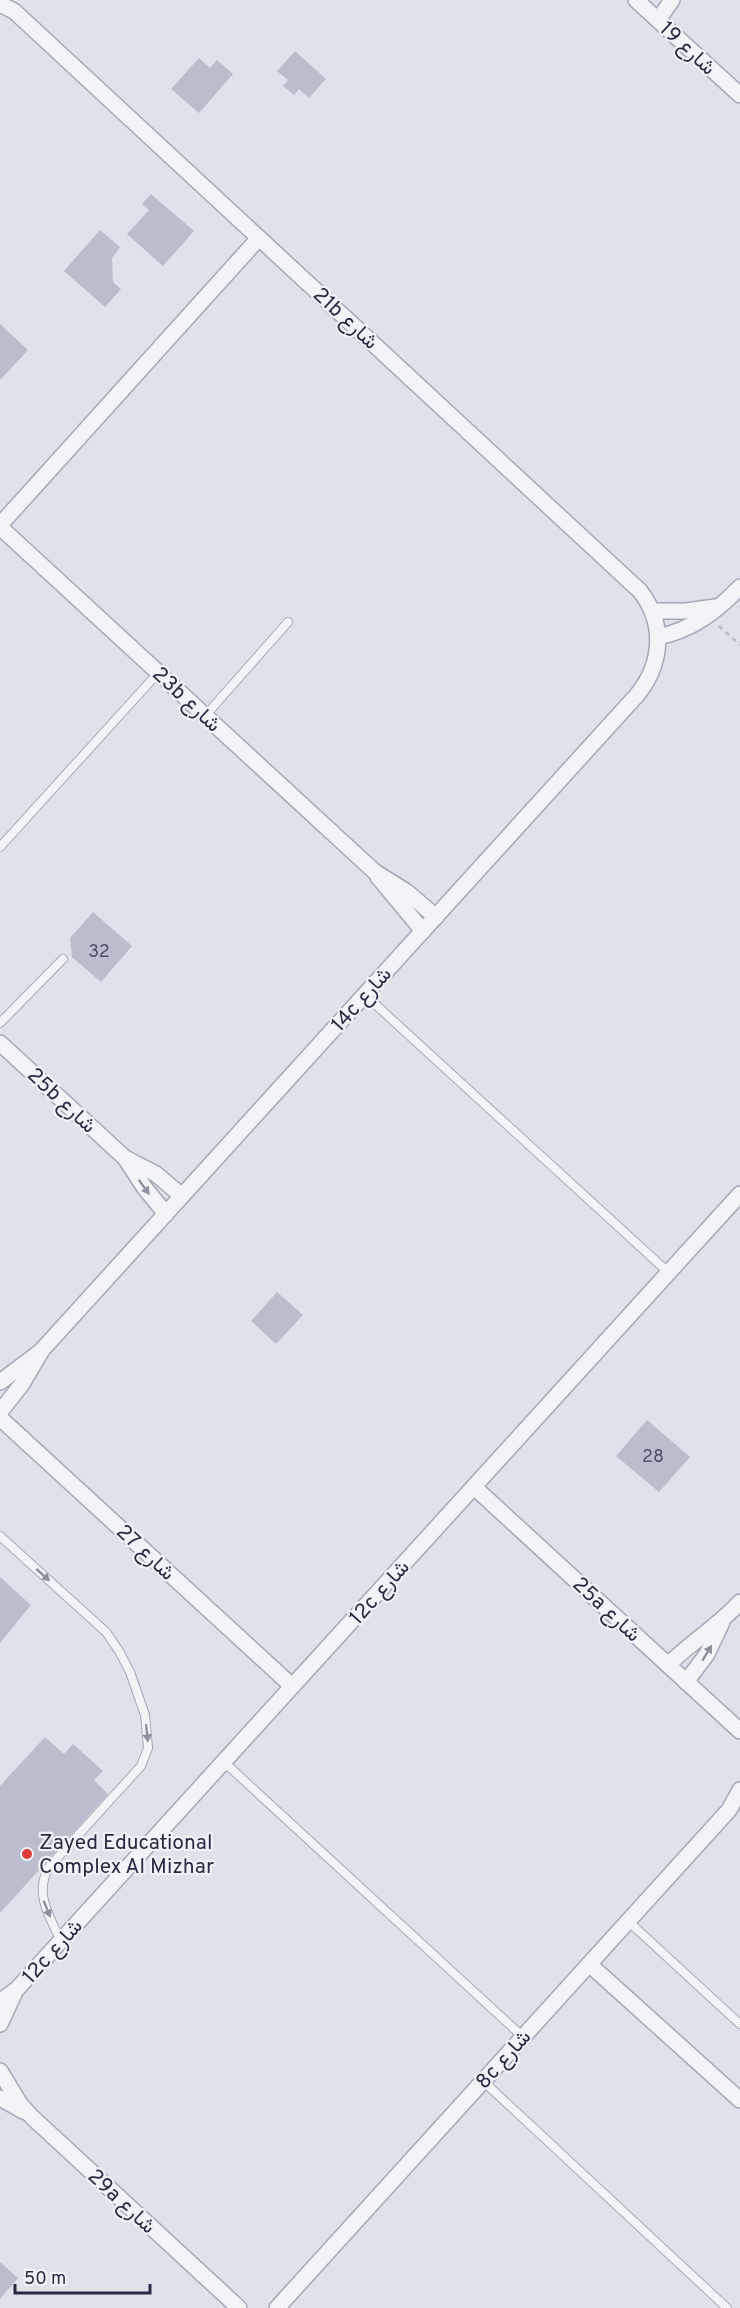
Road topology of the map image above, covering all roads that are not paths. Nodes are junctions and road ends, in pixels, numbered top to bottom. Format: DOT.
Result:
graph roads {
  1 [pos="672,0"];
  2 [pos="639,1"];
  3 [pos="7,5"];
  4 [pos="658,20"];
  5 [pos="740,95"];
  6 [pos="259,238"];
  7 [pos="0,526"];
  8 [pos="740,586"];
  9 [pos="653,611"];
  10 [pos="713,611"];
  11 [pos="288,622"];
  12 [pos="658,637"];
  13 [pos="158,673"];
  14 [pos="205,716"];
  15 [pos="0,847"];
  16 [pos="375,872"];
  17 [pos="436,917"];
  18 [pos="423,931"];
  19 [pos="63,958"];
  20 [pos="365,995"];
  21 [pos="0,1023"];
  22 [pos="0,1043"];
  23 [pos="125,1158"];
  24 [pos="740,1194"];
  25 [pos="182,1196"];
  26 [pos="166,1214"];
  27 [pos="669,1273"];
  28 [pos="42,1350"];
  29 [pos="0,1382"];
  30 [pos="0,1412"];
  31 [pos="0,1418"];
  32 [pos="474,1487"];
  33 [pos="0,1536"];
  34 [pos="740,1602"];
  35 [pos="722,1622"];
  36 [pos="668,1665"];
  37 [pos="686,1682"];
  38 [pos="292,1686"];
  39 [pos="740,1731"];
  40 [pos="224,1762"];
  41 [pos="740,1790"];
  42 [pos="734,1807"];
  43 [pos="628,1921"];
  44 [pos="61,1941"];
  45 [pos="589,1964"];
  46 [pos="17,1989"];
  47 [pos="0,2002"];
  48 [pos="0,2024"];
  49 [pos="740,2024"];
  50 [pos="523,2037"];
  51 [pos="0,2071"];
  52 [pos="483,2081"];
  53 [pos="0,2098"];
  54 [pos="740,2100"];
  55 [pos="33,2118"];
  56 [pos="239,2308"];
  57 [pos="277,2308"];
  58 [pos="727,2308"];
  1 -- 4 [label="street"];
  2 -- 4 [label="street, شارع 19"];
  3 -- 6 [label="street, 21b شارع"];
  4 -- 5 [label="street, شارع 19"];
  6 -- 7 [label="street"];
  6 -- 9 [label="street, 21b شارع"];
  7 -- 13 [label="street, 23b شارع"];
  8 -- 10 [label="street"];
  9 -- 10 [label="street"];
  9 -- 12 [label="street, 21b شارع"];
  10 -- 12 [label="street"];
  11 -- 14 [label="lane"];
  12 -- 17 [label="street, 14c شارع"];
  13 -- 14 [label="street, 23b شارع"];
  13 -- 15 [label="lane"];
  14 -- 16 [label="street, 23b شارع"];
  16 -- 17 [label="street, 23b شارع"];
  16 -- 18 [label="street, 23b شارع"];
  17 -- 18 [label="street, 14c شارع"];
  18 -- 20 [label="street, 14c شارع"];
  19 -- 21 [label="lane"];
  20 -- 25 [label="street, 14c شارع"];
  20 -- 27 [label="lane"];
  22 -- 23 [label="street, 25b شارع"];
  23 -- 25 [label="street, 25b شارع"];
  23 -- 26 [label="street, 25b شارع, one-way"];
  24 -- 27 [label="street, 12c شارع"];
  25 -- 26 [label="street, 14c شارع"];
  26 -- 28 [label="street, 14c شارع"];
  27 -- 32 [label="street, 12c شارع"];
  28 -- 29 [label="street, 14c شارع"];
  28 -- 30 [label="street, 14c شارع"];
  31 -- 38 [label="street, شارع 27"];
  32 -- 36 [label="street, 25a شارع"];
  32 -- 38 [label="street, 12c شارع"];
  33 -- 44 [label="lane, one-way"];
  34 -- 35 [label="street"];
  35 -- 36 [label="street"];
  37 -- 35 [label="street, one-way"];
  36 -- 37 [label="street, 25a شارع"];
  37 -- 39 [label="street, 25a شارع"];
  38 -- 40 [label="street, 12c شارع"];
  40 -- 44 [label="street, 12c شارع"];
  40 -- 50 [label="lane"];
  41 -- 42 [label="street, 8c شارع"];
  42 -- 43 [label="street, 8c شارع"];
  43 -- 45 [label="street, 8c شارع"];
  43 -- 49 [label="lane"];
  44 -- 46 [label="street, 12c شارع"];
  45 -- 50 [label="street, 8c شارع"];
  45 -- 54 [label="street"];
  46 -- 47 [label="street, 12c شارع"];
  46 -- 48 [label="street, 12c شارع"];
  50 -- 52 [label="street, 8c شارع"];
  51 -- 55 [label="street, 29a شارع"];
  52 -- 57 [label="street, 8c شارع"];
  52 -- 58 [label="lane"];
  53 -- 55 [label="street, 29a شارع"];
  55 -- 56 [label="street, 29a شارع"];
}
